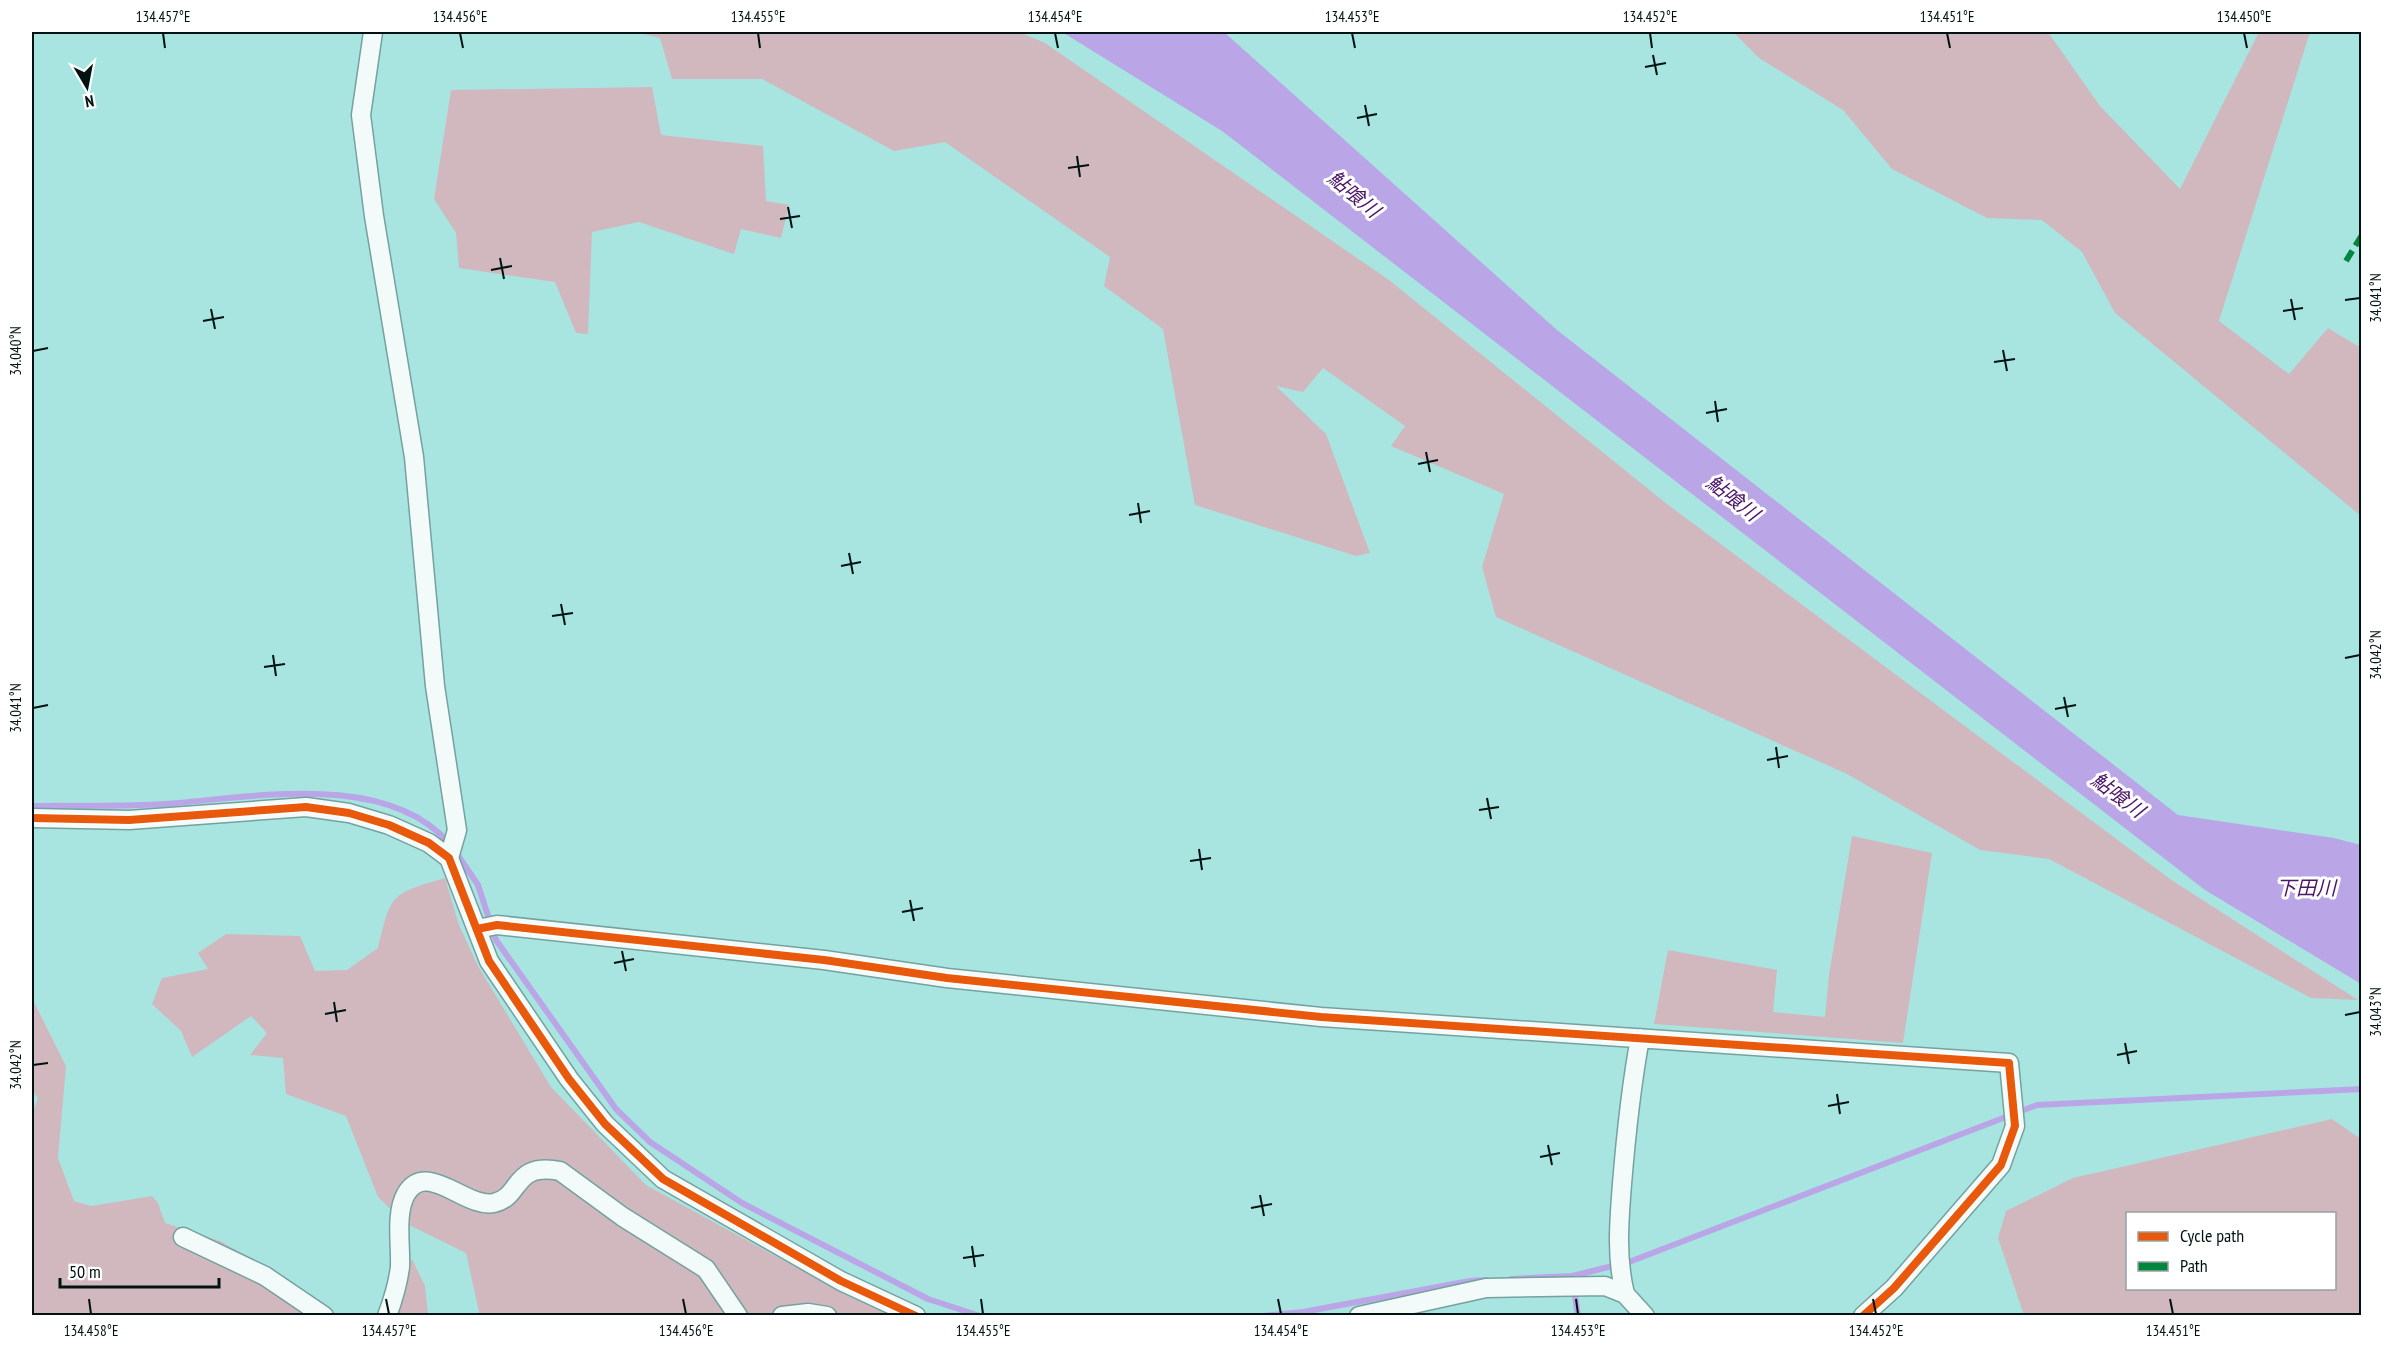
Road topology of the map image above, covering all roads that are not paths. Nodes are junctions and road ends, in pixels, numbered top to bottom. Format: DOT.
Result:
graph roads {
  1 [pos="373,32"];
  2 [pos="32,818"];
  3 [pos="452,851"];
  4 [pos="487,927"];
  5 [pos="1640,1038"];
  6 [pos="183,1237"];
  7 [pos="1630,1303"];
  8 [pos="324,1316"];
  9 [pos="387,1316"];
  10 [pos="738,1316"];
  11 [pos="782,1316"];
  12 [pos="827,1316"];
  13 [pos="916,1316"];
  14 [pos="1359,1316"];
  15 [pos="1646,1316"];
  16 [pos="1863,1316"];
  1 -- 3 [label="street"];
  2 -- 3 [label="street"];
  3 -- 4 [label="street"];
  4 -- 5 [label="street"];
  4 -- 13 [label="street"];
  5 -- 7 [label="street"];
  5 -- 16 [label="street"];
  6 -- 8 [label="street"];
  7 -- 14 [label="street"];
  7 -- 15 [label="street"];
  9 -- 10 [label="street"];
  11 -- 12 [label="street"];
}
